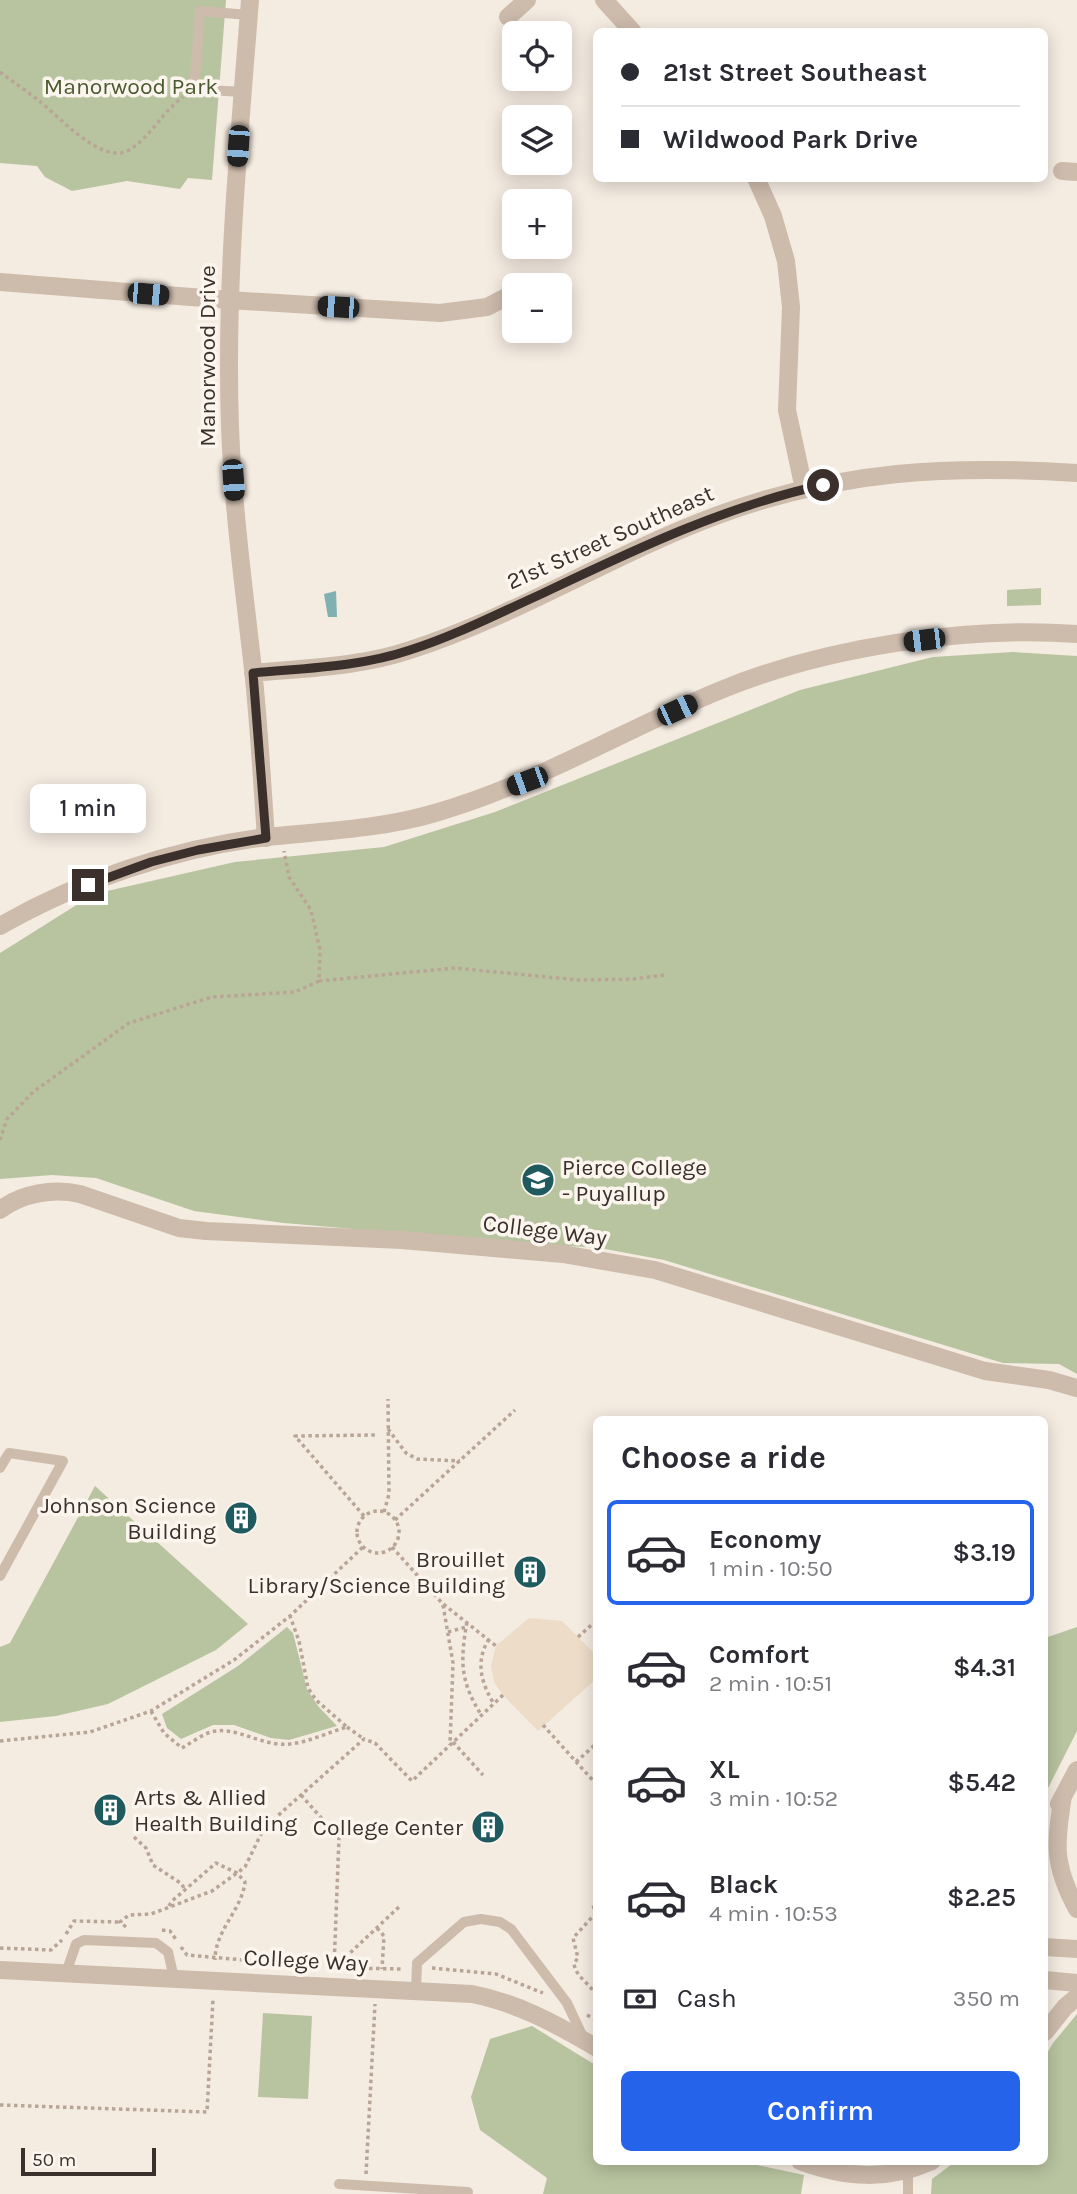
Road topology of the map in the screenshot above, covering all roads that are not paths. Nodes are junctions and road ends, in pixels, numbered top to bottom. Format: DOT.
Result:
graph roads {
  1 [pos="527,0"];
  2 [pos="604,0"];
  3 [pos="250,8"];
  4 [pos="508,18"];
  5 [pos="629,28"];
  6 [pos="242,92"];
  7 [pos="759,182"];
  8 [pos="0,282"];
  9 [pos="502,299"];
  10 [pos="229,300"];
  11 [pos="1077,473"];
  12 [pos="804,489"];
  13 [pos="1077,634"];
  14 [pos="253,673"];
  15 [pos="274,837"];
  16 [pos="0,926"];
  17 [pos="0,1210"];
  18 [pos="1077,1388"];
  19 [pos="0,1468"];
  20 [pos="0,1576"];
  21 [pos="1077,1770"];
  22 [pos="1063,1796"];
  23 [pos="1048,1832"];
  24 [pos="1077,1909"];
  25 [pos="1048,1947"];
  26 [pos="1077,1949"];
  27 [pos="0,1970"];
  28 [pos="66,1973"];
  29 [pos="174,1978"];
  30 [pos="1048,1980"];
  31 [pos="1077,1983"];
  32 [pos="416,1990"];
  33 [pos="1077,1997"];
  34 [pos="1048,2028"];
  35 [pos="591,2045"];
  36 [pos="813,2165"];
  37 [pos="921,2165"];
  38 [pos="908,2170"];
  39 [pos="339,2184"];
  40 [pos="468,2192"];
  41 [pos="908,2194"];
  1 -- 4 [label="street"];
  2 -- 5 [label="street"];
  3 -- 6 [label="street, Manorwood Drive"];
  3 -- 6 [label="lane"];
  6 -- 10 [label="street, Manorwood Drive"];
  7 -- 12 [label="street"];
  8 -- 10 [label="street"];
  9 -- 10 [label="street"];
  10 -- 14 [label="street, Manorwood Drive"];
  11 -- 12 [label="street, 21st Street Southeast"];
  12 -- 14 [label="street, 21st Street Southeast"];
  13 -- 15 [label="street"];
  14 -- 15 [label="street, Manorwood Drive"];
  15 -- 16 [label="street"];
  17 -- 18 [label="street, College Way"];
  19 -- 20 [label="lane"];
  21 -- 22 [label="street"];
  22 -- 23 [label="street"];
  22 -- 24 [label="street"];
  25 -- 26 [label="street"];
  27 -- 28 [label="street, College Way"];
  28 -- 29 [label="street, College Way"];
  28 -- 29 [label="lane"];
  29 -- 32 [label="street, College Way"];
  30 -- 31 [label="street"];
  32 -- 35 [label="street, College Way"];
  32 -- 35 [label="lane"];
  33 -- 34 [label="street"];
  36 -- 38 [label="street"];
  37 -- 38 [label="street"];
  38 -- 41 [label="lane"];
  39 -- 40 [label="lane"];
}
